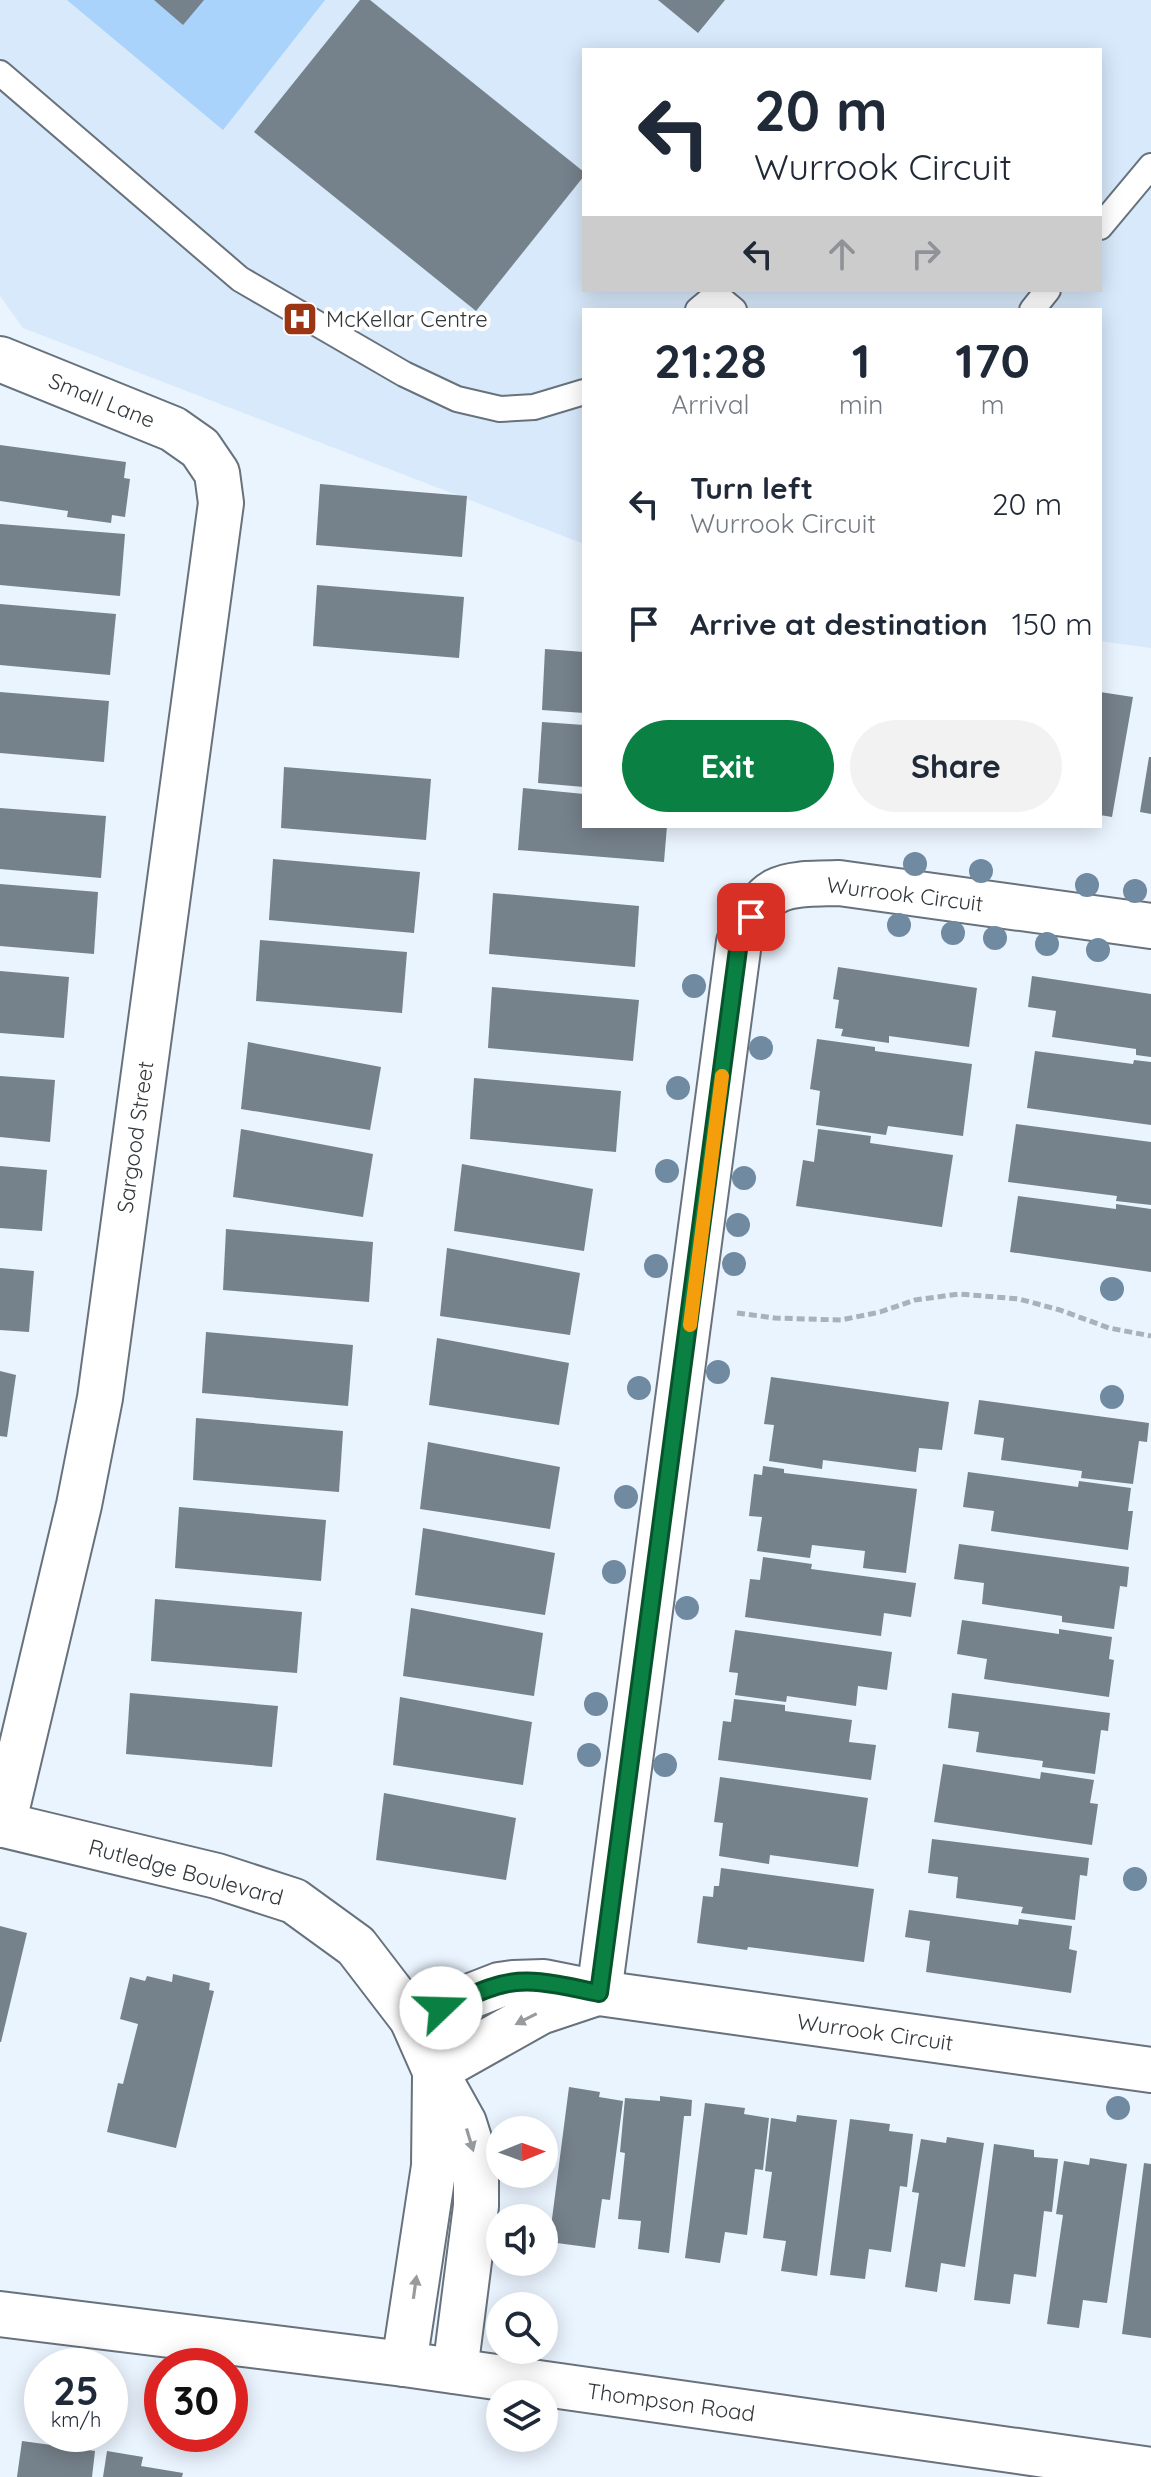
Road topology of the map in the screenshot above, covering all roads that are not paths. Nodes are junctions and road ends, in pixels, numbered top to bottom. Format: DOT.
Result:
graph roads {
  1 [pos="0,73"];
  2 [pos="1151,166"];
  3 [pos="1102,225"];
  4 [pos="1046,292"];
  5 [pos="700,308"];
  6 [pos="732,308"];
  7 [pos="1034,308"];
  8 [pos="0,359"];
  9 [pos="582,393"];
  10 [pos="200,448"];
  11 [pos="1151,926"];
  12 [pos="2,1824"];
  13 [pos="599,1993"];
  14 [pos="412,2019"];
  15 [pos="1151,2070"];
  16 [pos="435,2071"];
  17 [pos="0,2314"];
  18 [pos="404,2364"];
  19 [pos="455,2371"];
  20 [pos="1151,2470"];
  1 -- 9 [label="lane"];
  2 -- 3 [label="lane"];
  4 -- 7 [label="lane"];
  5 -- 6 [label="lane"];
  8 -- 10 [label="street, Small Lane"];
  10 -- 12 [label="street, Sargood Street"];
  11 -- 13 [label="street, Wurrook Circuit"];
  12 -- 14 [label="street, Rutledge Boulevard"];
  13 -- 14 [label="street, Wurrook Circuit"];
  13 -- 15 [label="street, Wurrook Circuit"];
  13 -- 16 [label="street, Wurrook Circuit, one-way"];
  14 -- 16 [label="street, Rutledge Boulevard"];
  18 -- 16 [label="street, Rutledge Boulevard, one-way"];
  16 -- 19 [label="street, Rutledge Boulevard, one-way"];
  17 -- 18 [label="street, Thompson Road"];
  18 -- 19 [label="street, Thompson Road"];
  19 -- 20 [label="street, Thompson Road"];
}
